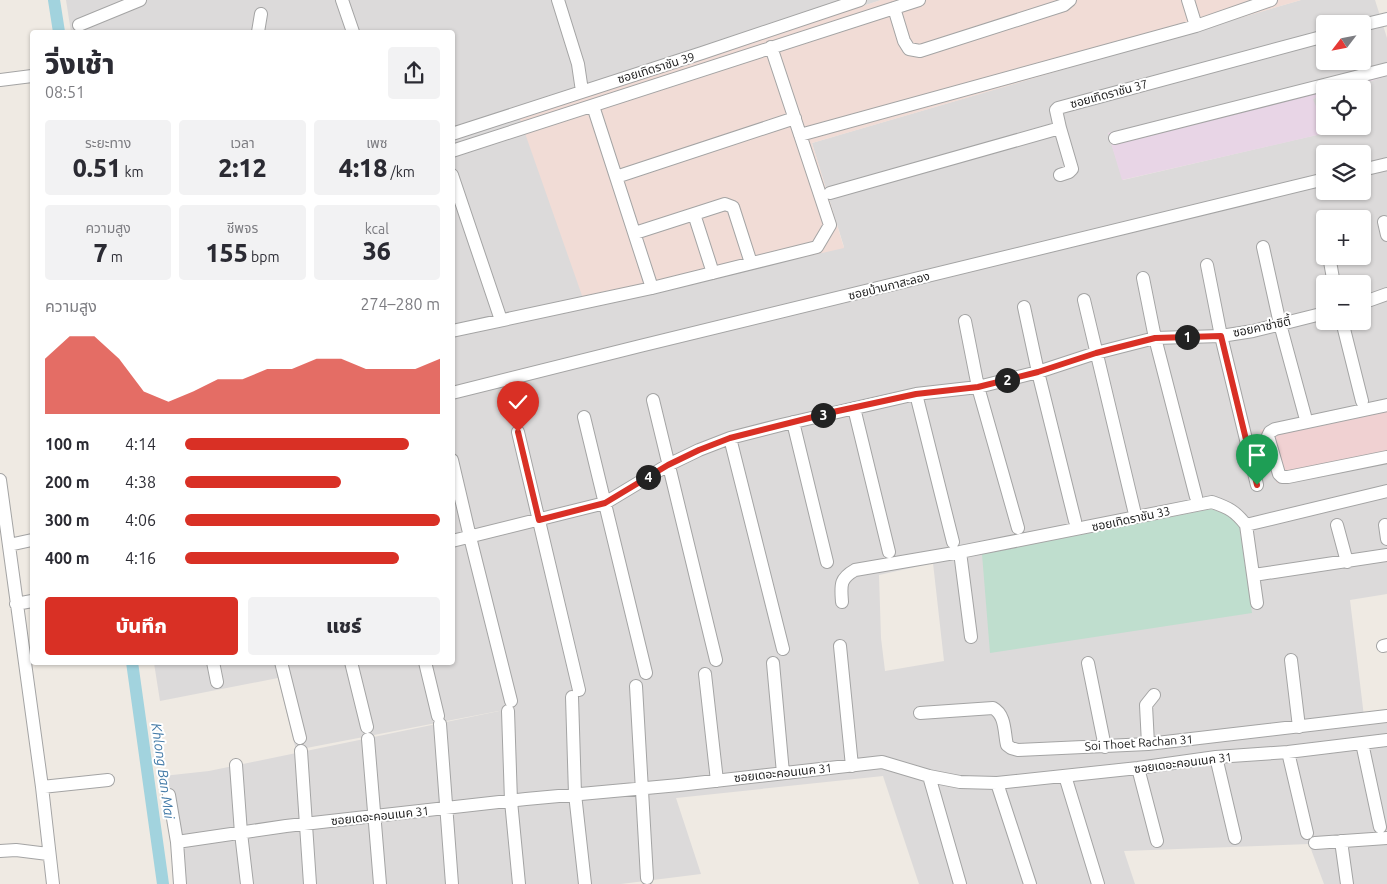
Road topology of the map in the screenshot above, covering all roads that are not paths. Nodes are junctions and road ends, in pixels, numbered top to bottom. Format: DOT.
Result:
graph roads {
  1 [pos="342,0"];
  2 [pos="558,0"];
  3 [pos="860,0"];
  4 [pos="919,0"];
  5 [pos="1070,0"];
  6 [pos="1188,0"];
  7 [pos="1272,0"];
  8 [pos="133,1"];
  9 [pos="894,8"];
  10 [pos="261,14"];
  11 [pos="1387,19"];
  12 [pos="1371,23"];
  13 [pos="79,25"];
  14 [pos="1196,26"];
  15 [pos="258,30"];
  16 [pos="351,30"];
  17 [pos="1316,38"];
  18 [pos="771,47"];
  19 [pos="1387,69"];
  20 [pos="30,76"];
  21 [pos="0,80"];
  22 [pos="582,91"];
  23 [pos="593,106"];
  24 [pos="795,118"];
  25 [pos="1060,128"];
  26 [pos="455,133"];
  27 [pos="800,135"];
  28 [pos="1115,138"];
  29 [pos="455,150"];
  30 [pos="1387,164"];
  31 [pos="1371,168"];
  32 [pos="1060,175"];
  33 [pos="616,176"];
  34 [pos="1316,181"];
  35 [pos="455,184"];
  36 [pos="830,193"];
  37 [pos="694,214"];
  38 [pos="1384,222"];
  39 [pos="635,232"];
  40 [pos="1387,235"];
  41 [pos="1263,248"];
  42 [pos="751,263"];
  43 [pos="1207,265"];
  44 [pos="712,273"];
  45 [pos="1143,278"];
  46 [pos="652,288"];
  47 [pos="1387,295"];
  48 [pos="1084,300"];
  49 [pos="1371,300"];
  50 [pos="1024,307"];
  51 [pos="1316,315"];
  52 [pos="501,320"];
  53 [pos="965,321"];
  54 [pos="1280,324"];
  55 [pos="455,330"];
  56 [pos="1344,330"];
  57 [pos="1221,336"];
  58 [pos="1155,338"];
  59 [pos="1096,353"];
  60 [pos="1038,372"];
  61 [pos="978,387"];
  62 [pos="455,393"];
  63 [pos="916,394"];
  64 [pos="653,400"];
  65 [pos="1362,400"];
  66 [pos="1387,405"];
  67 [pos="854,408"];
  68 [pos="1305,416"];
  69 [pos="584,417"];
  70 [pos="793,422"];
  71 [pos="518,432"];
  72 [pos="730,438"];
  73 [pos="1387,456"];
  74 [pos="668,465"];
  75 [pos="455,473"];
  76 [pos="0,480"];
  77 [pos="1257,485"];
  78 [pos="1387,491"];
  79 [pos="1196,497"];
  80 [pos="605,503"];
  81 [pos="1134,510"];
  82 [pos="539,520"];
  83 [pos="1075,521"];
  84 [pos="1246,525"];
  85 [pos="1337,525"];
  86 [pos="1385,525"];
  87 [pos="1018,528"];
  88 [pos="470,537"];
  89 [pos="1387,539"];
  90 [pos="30,540"];
  91 [pos="455,540"];
  92 [pos="9,545"];
  93 [pos="956,547"];
  94 [pos="889,552"];
  95 [pos="1387,555"];
  96 [pos="828,562"];
  97 [pos="1347,562"];
  98 [pos="1254,575"];
  99 [pos="30,601"];
  100 [pos="842,602"];
  101 [pos="16,604"];
  102 [pos="1257,604"];
  103 [pos="972,637"];
  104 [pos="840,646"];
  105 [pos="783,650"];
  106 [pos="716,660"];
  107 [pos="1291,660"];
  108 [pos="774,663"];
  109 [pos="1088,663"];
  110 [pos="214,665"];
  111 [pos="282,665"];
  112 [pos="352,665"];
  113 [pos="426,665"];
  114 [pos="646,673"];
  115 [pos="705,674"];
  116 [pos="218,682"];
  117 [pos="636,686"];
  118 [pos="1154,695"];
  119 [pos="920,714"];
  120 [pos="1387,716"];
  121 [pos="1299,727"];
  122 [pos="1387,740"];
  123 [pos="1362,743"];
  124 [pos="1148,744"];
  125 [pos="1105,747"];
  126 [pos="1288,752"];
  127 [pos="1216,758"];
  128 [pos="236,765"];
  129 [pos="852,766"];
  130 [pos="1138,768"];
  131 [pos="783,774"];
  132 [pos="929,776"];
  133 [pos="1065,776"];
  134 [pos="108,780"];
  135 [pos="717,781"];
  136 [pos="997,783"];
  137 [pos="42,787"];
  138 [pos="642,788"];
  139 [pos="576,794"];
  140 [pos="169,795"];
  141 [pos="511,801"];
  142 [pos="448,809"];
  143 [pos="375,817"];
  144 [pos="307,825"];
  145 [pos="1380,828"];
  146 [pos="241,833"];
  147 [pos="1236,838"];
  148 [pos="1387,838"];
  149 [pos="1157,841"];
  150 [pos="1341,841"];
  151 [pos="177,842"];
  152 [pos="0,851"];
  153 [pos="48,854"];
  154 [pos="648,878"];
  155 [pos="53,884"];
  156 [pos="180,884"];
  157 [pos="247,884"];
  158 [pos="310,884"];
  159 [pos="380,884"];
  160 [pos="452,884"];
  161 [pos="519,884"];
  162 [pos="585,884"];
  163 [pos="960,884"];
  164 [pos="1030,884"];
  165 [pos="1098,884"];
  166 [pos="1347,884"];
  1 -- 16 [label="street"];
  2 -- 22 [label="street"];
  3 -- 22 [label="street, ซอยเทิดราชัน 39"];
  4 -- 9 [label="street"];
  5 -- 9 [label="street"];
  6 -- 14 [label="street"];
  7 -- 14 [label="street"];
  8 -- 13 [label="street"];
  9 -- 18 [label="street"];
  10 -- 15 [label="street"];
  11 -- 12 [label="street"];
  14 -- 27 [label="street"];
  17 -- 25 [label="street, ซอยเทิดราชัน 37"];
  18 -- 23 [label="street"];
  18 -- 24 [label="street"];
  19 -- 28 [label="street"];
  20 -- 21 [label="street"];
  22 -- 26 [label="street, ซอยเทิดราชัน 39"];
  23 -- 29 [label="street"];
  23 -- 33 [label="street"];
  24 -- 27 [label="street"];
  24 -- 33 [label="street"];
  25 -- 32 [label="street"];
  25 -- 36 [label="street"];
  27 -- 42 [label="street"];
  30 -- 31 [label="street"];
  33 -- 39 [label="street"];
  34 -- 62 [label="street, ซอยบ้านกาสะลอง"];
  35 -- 52 [label="street"];
  37 -- 39 [label="street"];
  37 -- 42 [label="street"];
  37 -- 44 [label="street"];
  38 -- 40 [label="street"];
  39 -- 46 [label="street"];
  41 -- 54 [label="street"];
  42 -- 44 [label="street"];
  43 -- 57 [label="street"];
  44 -- 46 [label="street"];
  45 -- 58 [label="street"];
  46 -- 52 [label="street"];
  47 -- 49 [label="street"];
  48 -- 59 [label="street"];
  50 -- 60 [label="street"];
  51 -- 54 [label="street, ซอยคาซ่าซิตี้"];
  52 -- 55 [label="street"];
  53 -- 61 [label="street"];
  54 -- 57 [label="street, ซอยคาซ่าซิตี้"];
  54 -- 68 [label="street"];
  56 -- 65 [label="street"];
  57 -- 58 [label="street, ซอยคาซ่าซิตี้"];
  57 -- 77 [label="street"];
  58 -- 59 [label="street, ซอยคาซ่าซิตี้"];
  58 -- 79 [label="street"];
  59 -- 60 [label="street, ซอยคาซ่าซิตี้"];
  59 -- 81 [label="street"];
  60 -- 61 [label="street, ซอยคาซ่าซิตี้"];
  60 -- 83 [label="street"];
  61 -- 63 [label="street, ซอยคาซ่าซิตี้"];
  61 -- 87 [label="street"];
  63 -- 67 [label="street, ซอยคาซ่าซิตี้"];
  63 -- 93 [label="street"];
  64 -- 74 [label="street"];
  66 -- 73 [label="street"];
  67 -- 70 [label="street, ซอยคาซ่าซิตี้"];
  67 -- 94 [label="street"];
  69 -- 80 [label="street"];
  70 -- 72 [label="street, ซอยคาซ่าซิตี้"];
  70 -- 96 [label="street"];
  71 -- 82 [label="street"];
  72 -- 74 [label="street, ซอยคาซ่าซิตี้"];
  72 -- 105 [label="street"];
  74 -- 80 [label="street, ซอยคาซ่าซิตี้"];
  74 -- 106 [label="street"];
  75 -- 88 [label="street"];
  76 -- 92 [label="street"];
  78 -- 84 [label="street"];
  80 -- 82 [label="street, ซอยคาซ่าซิตี้"];
  80 -- 114 [label="street"];
  82 -- 88 [label="street, ซอยคาซ่าซิตี้"];
  82 -- 139 [label="street"];
  84 -- 93 [label="street, ซอยเทิดราชัน 33"];
  84 -- 98 [label="street"];
  85 -- 97 [label="street"];
  86 -- 89 [label="street"];
  88 -- 91 [label="street, ซอยคาซ่าซิตี้"];
  88 -- 141 [label="street"];
  90 -- 92 [label="street"];
  92 -- 101 [label="street"];
  93 -- 100 [label="street, ซอยเทิดราชัน 33"];
  93 -- 103 [label="street"];
  95 -- 97 [label="street"];
  97 -- 98 [label="street"];
  98 -- 102 [label="street"];
  99 -- 101 [label="street"];
  101 -- 137 [label="street"];
  104 -- 129 [label="street"];
  107 -- 121 [label="street"];
  108 -- 131 [label="street"];
  109 -- 125 [label="street"];
  110 -- 116 [label="street"];
  111 -- 144 [label="street"];
  112 -- 143 [label="street"];
  113 -- 142 [label="street"];
  115 -- 135 [label="street"];
  117 -- 138 [label="street"];
  118 -- 124 [label="street"];
  119 -- 125 [label="street, Soi Thoet Rachan 31"];
  120 -- 121 [label="street, Soi Thoet Rachan 31"];
  121 -- 124 [label="street, Soi Thoet Rachan 31"];
  122 -- 123 [label="street, ซอยเดอะคอนเนค 31"];
  123 -- 126 [label="street, ซอยเดอะคอนเนค 31"];
  123 -- 145 [label="street"];
  124 -- 125 [label="street, Soi Thoet Rachan 31"];
  126 -- 127 [label="street, ซอยเดอะคอนเนค 31"];
  126 -- 150 [label="street"];
  127 -- 130 [label="street, ซอยเดอะคอนเนค 31"];
  127 -- 147 [label="street"];
  128 -- 146 [label="street"];
  129 -- 131 [label="street, ซอยเดอะคอนเนค 31"];
  129 -- 132 [label="street, ซอยเดอะคอนเนค 31"];
  130 -- 133 [label="street, ซอยเดอะคอนเนค 31"];
  130 -- 149 [label="street"];
  131 -- 135 [label="street, ซอยเดอะคอนเนค 31"];
  132 -- 136 [label="street, ซอยเดอะคอนเนค 31"];
  132 -- 163 [label="street"];
  133 -- 136 [label="street, ซอยเดอะคอนเนค 31"];
  133 -- 165 [label="street"];
  134 -- 137 [label="street"];
  135 -- 138 [label="street, ซอยเดอะคอนเนค 31"];
  136 -- 164 [label="street"];
  137 -- 153 [label="street"];
  138 -- 139 [label="street, ซอยเดอะคอนเนค 31"];
  138 -- 154 [label="street"];
  139 -- 141 [label="street, ซอยเดอะคอนเนค 31"];
  139 -- 162 [label="street"];
  140 -- 151 [label="street"];
  141 -- 142 [label="street, ซอยเดอะคอนเนค 31"];
  141 -- 161 [label="street"];
  142 -- 143 [label="street, ซอยเดอะคอนเนค 31"];
  142 -- 160 [label="street"];
  143 -- 144 [label="street, ซอยเดอะคอนเนค 31"];
  143 -- 159 [label="street"];
  144 -- 146 [label="street, ซอยเดอะคอนเนค 31"];
  144 -- 158 [label="street"];
  146 -- 151 [label="street, ซอยเดอะคอนเนค 31"];
  146 -- 157 [label="street"];
  148 -- 150 [label="street"];
  150 -- 166 [label="street"];
  151 -- 156 [label="street"];
  152 -- 153 [label="street"];
  153 -- 155 [label="street"];
}
